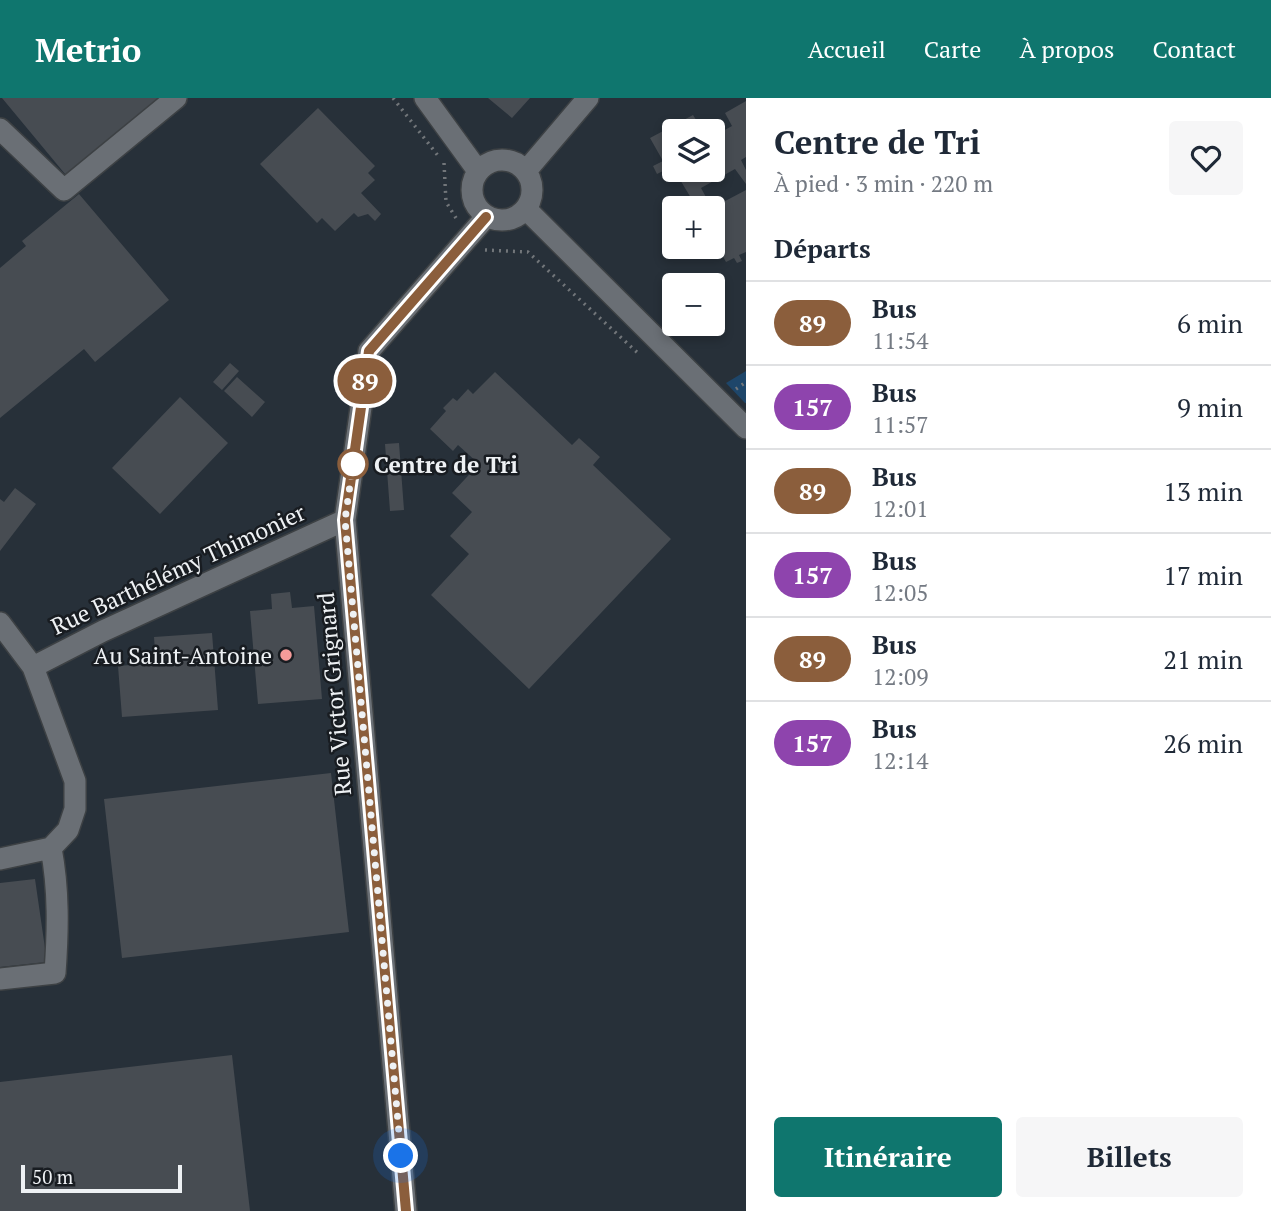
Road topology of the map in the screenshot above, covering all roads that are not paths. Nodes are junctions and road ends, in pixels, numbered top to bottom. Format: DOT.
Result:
graph roads {
  1 [pos="176,98"];
  2 [pos="425,98"];
  3 [pos="588,98"];
  4 [pos="0,129"];
  5 [pos="478,171"];
  6 [pos="526,171"];
  7 [pos="526,209"];
  8 [pos="486,217"];
  9 [pos="746,428"];
  10 [pos="345,520"];
  11 [pos="0,623"];
  12 [pos="33,667"];
  13 [pos="51,848"];
  14 [pos="0,859"];
  15 [pos="0,979"];
  16 [pos="406,1211"];
  1 -- 4 [label="street"];
  2 -- 5 [label="street"];
  3 -- 6 [label="street"];
  5 -- 6 [label="street"];
  5 -- 8 [label="street"];
  6 -- 7 [label="street"];
  7 -- 8 [label="street"];
  7 -- 9 [label="street"];
  8 -- 10 [label="street, Rue Victor Grignard"];
  10 -- 12 [label="street, Rue Barthélémy Thimonier"];
  10 -- 16 [label="street, Rue Victor Grignard"];
  11 -- 12 [label="street"];
  12 -- 13 [label="street"];
  13 -- 14 [label="street"];
  13 -- 15 [label="street"];
}
